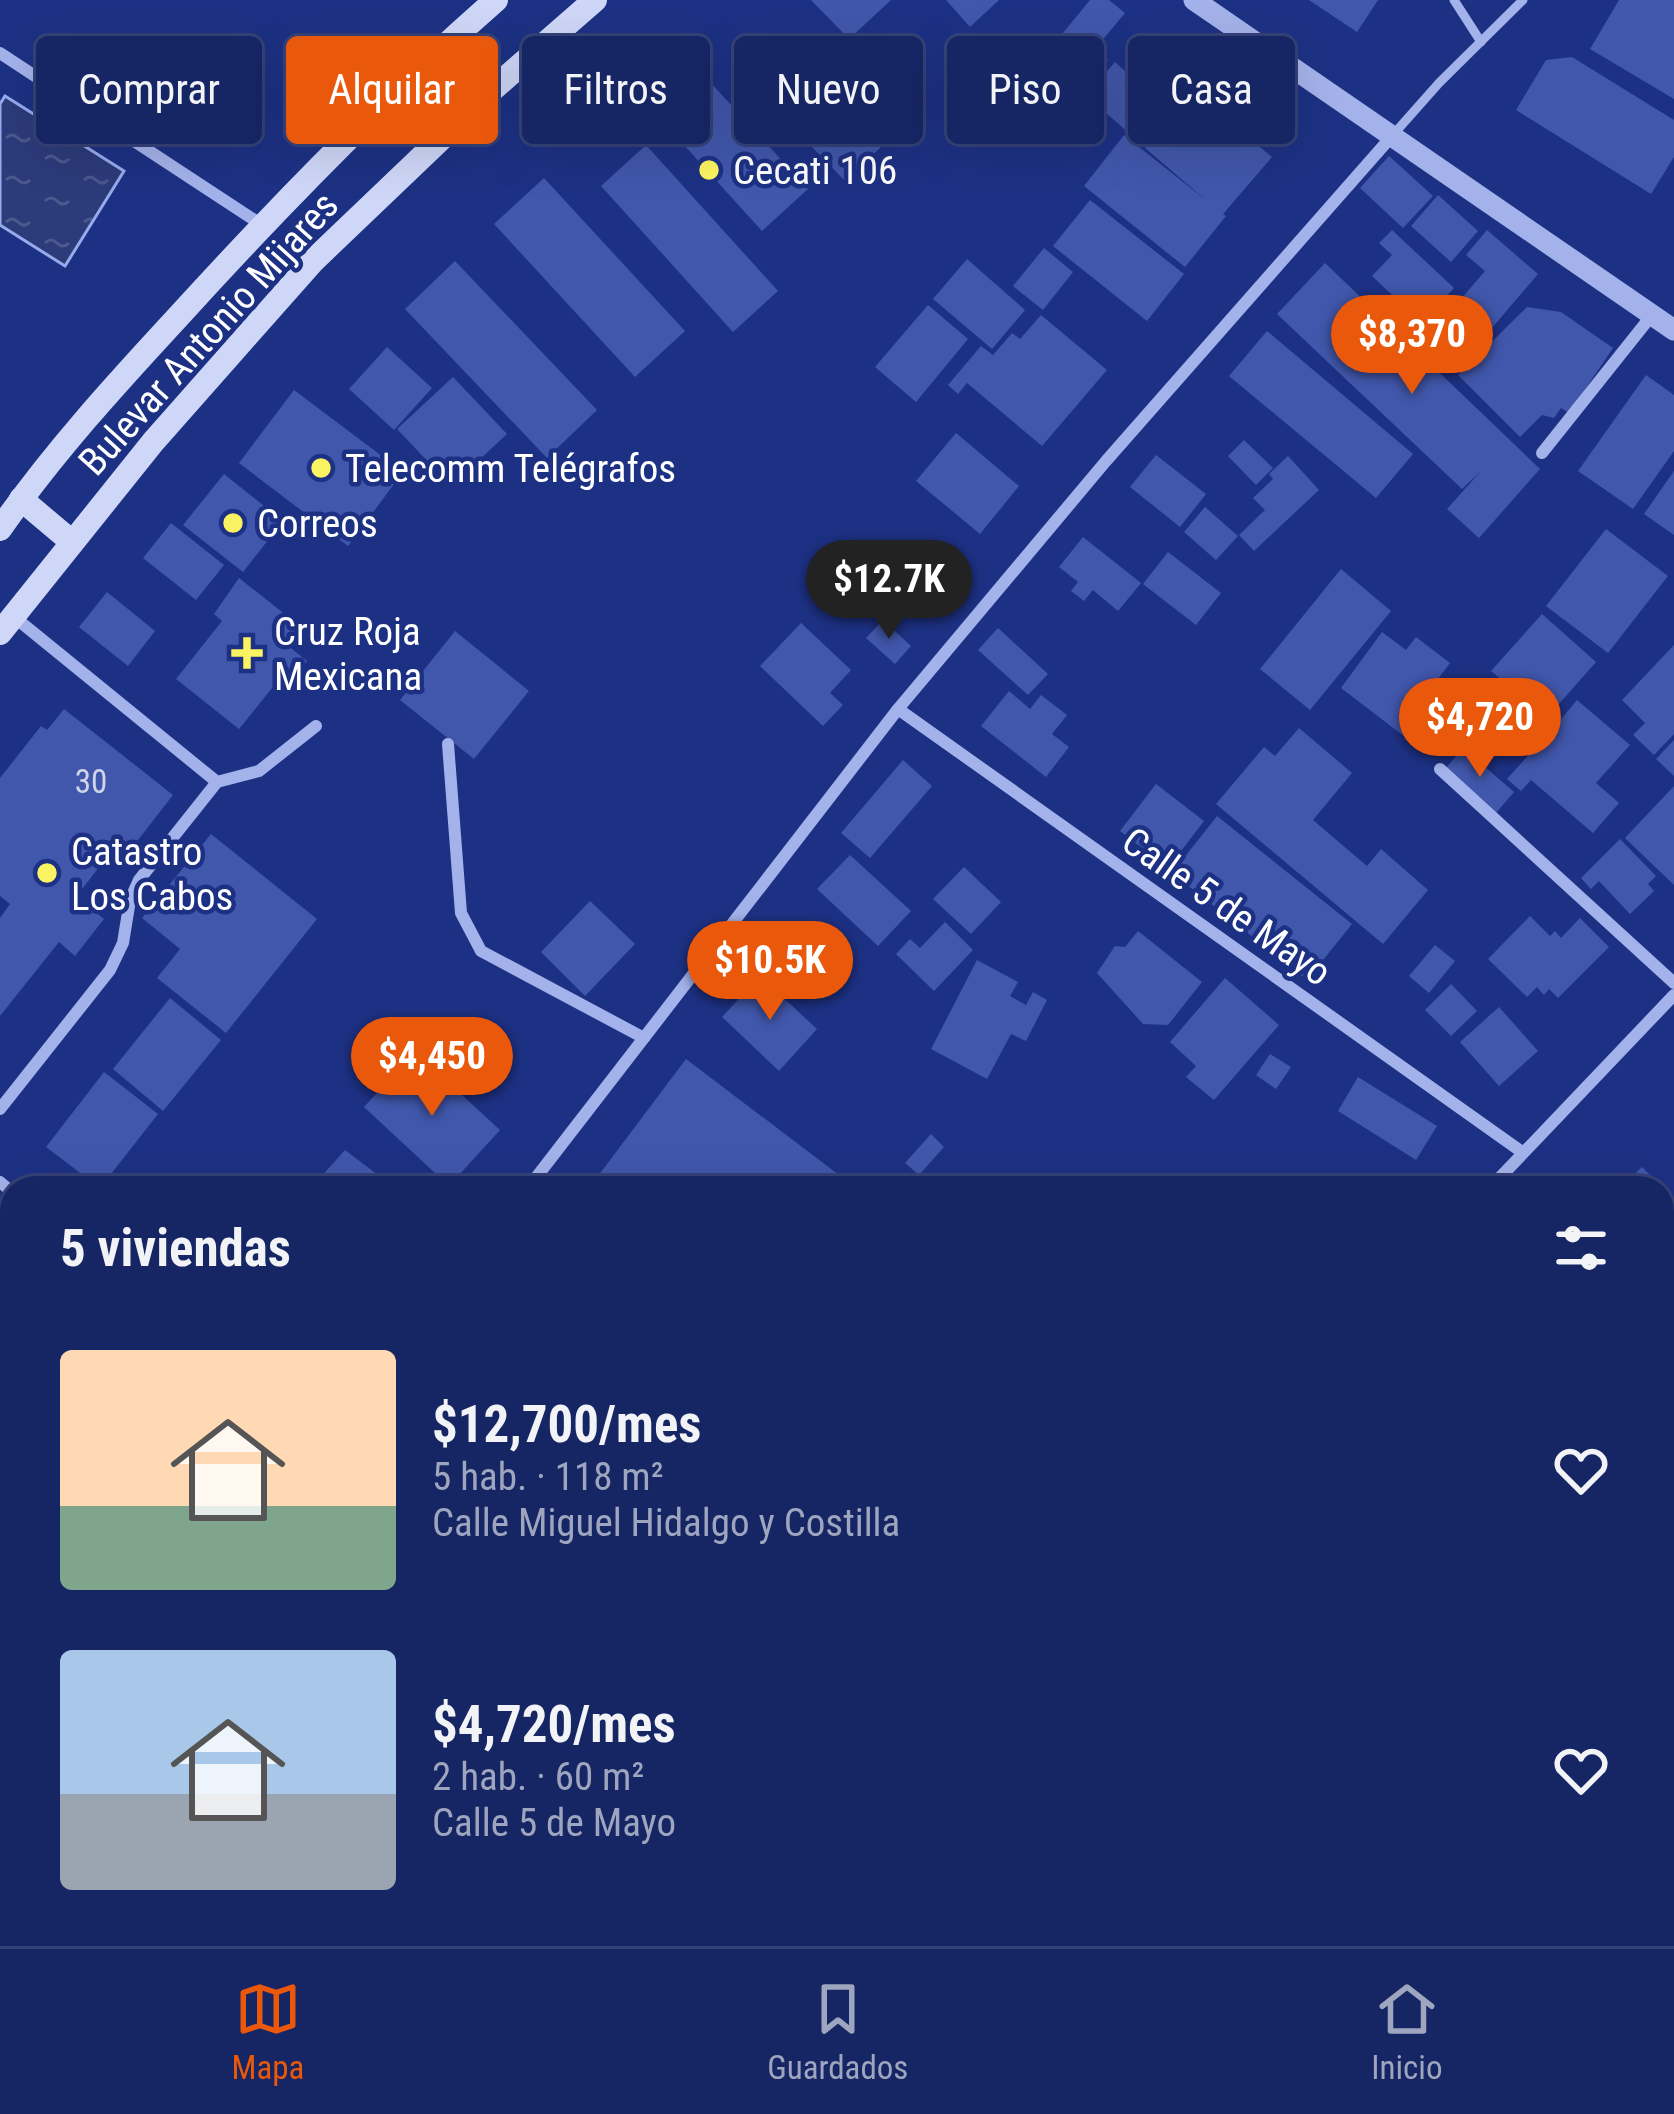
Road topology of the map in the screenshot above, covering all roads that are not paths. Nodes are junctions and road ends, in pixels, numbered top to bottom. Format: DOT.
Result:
graph roads {
  1 [pos="496,0"];
  2 [pos="595,0"];
  3 [pos="1194,0"];
  4 [pos="1454,0"];
  5 [pos="1523,0"];
  6 [pos="1480,42"];
  7 [pos="0,52"];
  8 [pos="1392,136"];
  9 [pos="263,225"];
  10 [pos="1652,315"];
  11 [pos="1674,329"];
  12 [pos="1542,453"];
  13 [pos="21,499"];
  14 [pos="0,529"];
  15 [pos="72,542"];
  16 [pos="6,624"];
  17 [pos="898,709"];
  18 [pos="316,726"];
  19 [pos="448,744"];
  20 [pos="1440,769"];
  21 [pos="217,782"];
  22 [pos="1674,983"];
  23 [pos="1674,995"];
  24 [pos="644,1038"];
  25 [pos="0,1109"];
  26 [pos="1522,1153"];
  27 [pos="536,1176"];
  28 [pos="1501,1176"];
  1 -- 9 [label="main road, Bulevar Antonio Mijares"];
  2 -- 15 [label="main road, Bulevar Antonio Mijares"];
  3 -- 8 [label="street"];
  4 -- 6 [label="lane"];
  5 -- 6 [label="lane"];
  6 -- 8 [label="lane"];
  7 -- 9 [label="street"];
  8 -- 10 [label="street"];
  8 -- 17 [label="street"];
  9 -- 13 [label="main road, Bulevar Antonio Mijares"];
  10 -- 11 [label="street"];
  10 -- 12 [label="street"];
  13 -- 14 [label="main road, Bulevar Antonio Mijares"];
  13 -- 15 [label="main road"];
  15 -- 16 [label="main road, Bulevar Antonio Mijares"];
  16 -- 21 [label="street"];
  17 -- 24 [label="street"];
  17 -- 26 [label="street, Calle 5 de Mayo"];
  18 -- 21 [label="street"];
  19 -- 24 [label="street"];
  20 -- 22 [label="street"];
  21 -- 25 [label="street"];
  23 -- 26 [label="street"];
  24 -- 27 [label="street"];
  26 -- 28 [label="street"];
}
